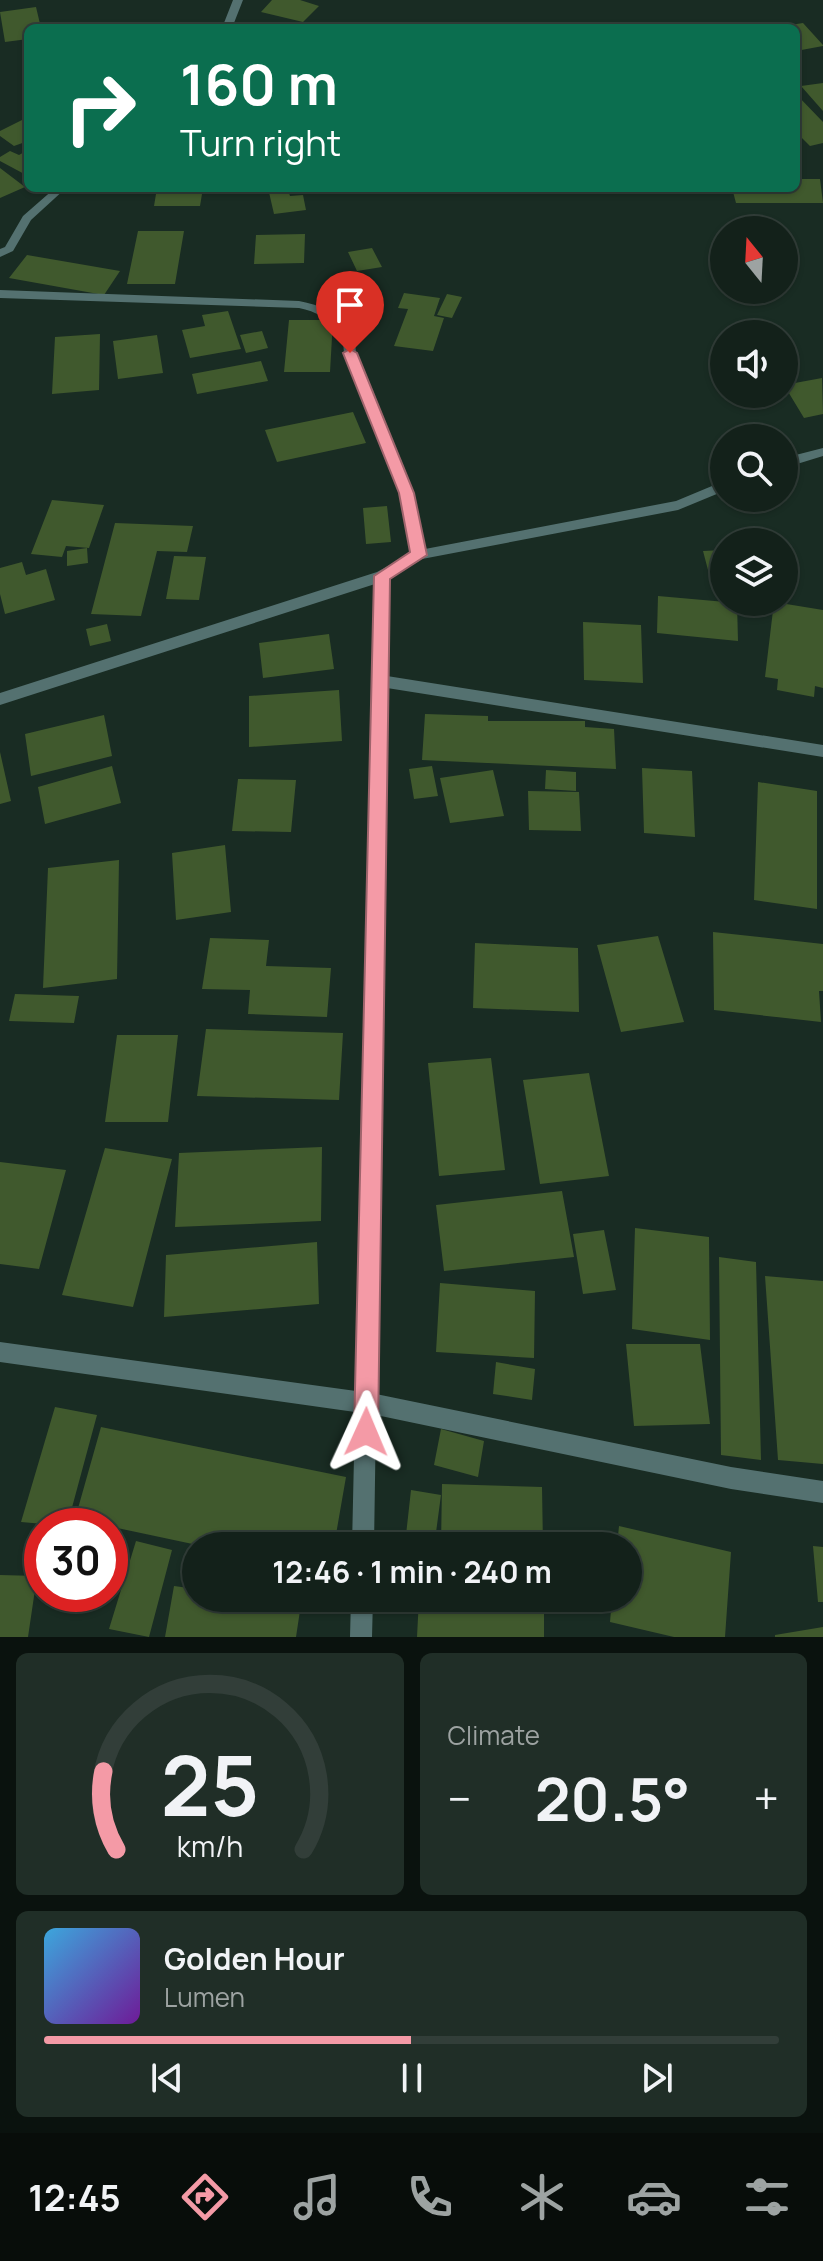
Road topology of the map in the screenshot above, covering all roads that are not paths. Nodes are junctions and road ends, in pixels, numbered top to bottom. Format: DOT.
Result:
graph roads {
  1 [pos="238,0"];
  2 [pos="229,24"];
  3 [pos="56,192"];
  4 [pos="0,254"];
  5 [pos="0,294"];
  6 [pos="823,452"];
  7 [pos="798,459"];
  8 [pos="710,492"];
  9 [pos="419,555"];
  10 [pos="382,576"];
  11 [pos="380,681"];
  12 [pos="0,699"];
  13 [pos="823,751"];
  14 [pos="0,1352"];
  15 [pos="367,1403"];
  16 [pos="823,1492"];
  17 [pos="363,1532"];
  18 [pos="362,1612"];
  19 [pos="361,1637"];
  1 -- 2 [label="street"];
  3 -- 4 [label="street"];
  5 -- 9 [label="street"];
  6 -- 7 [label="street"];
  8 -- 9 [label="street"];
  9 -- 10 [label="street"];
  10 -- 11 [label="street"];
  10 -- 12 [label="street"];
  11 -- 13 [label="street"];
  11 -- 15 [label="street"];
  14 -- 15 [label="street"];
  15 -- 16 [label="street"];
  15 -- 17 [label="street"];
  18 -- 19 [label="street"];
}
